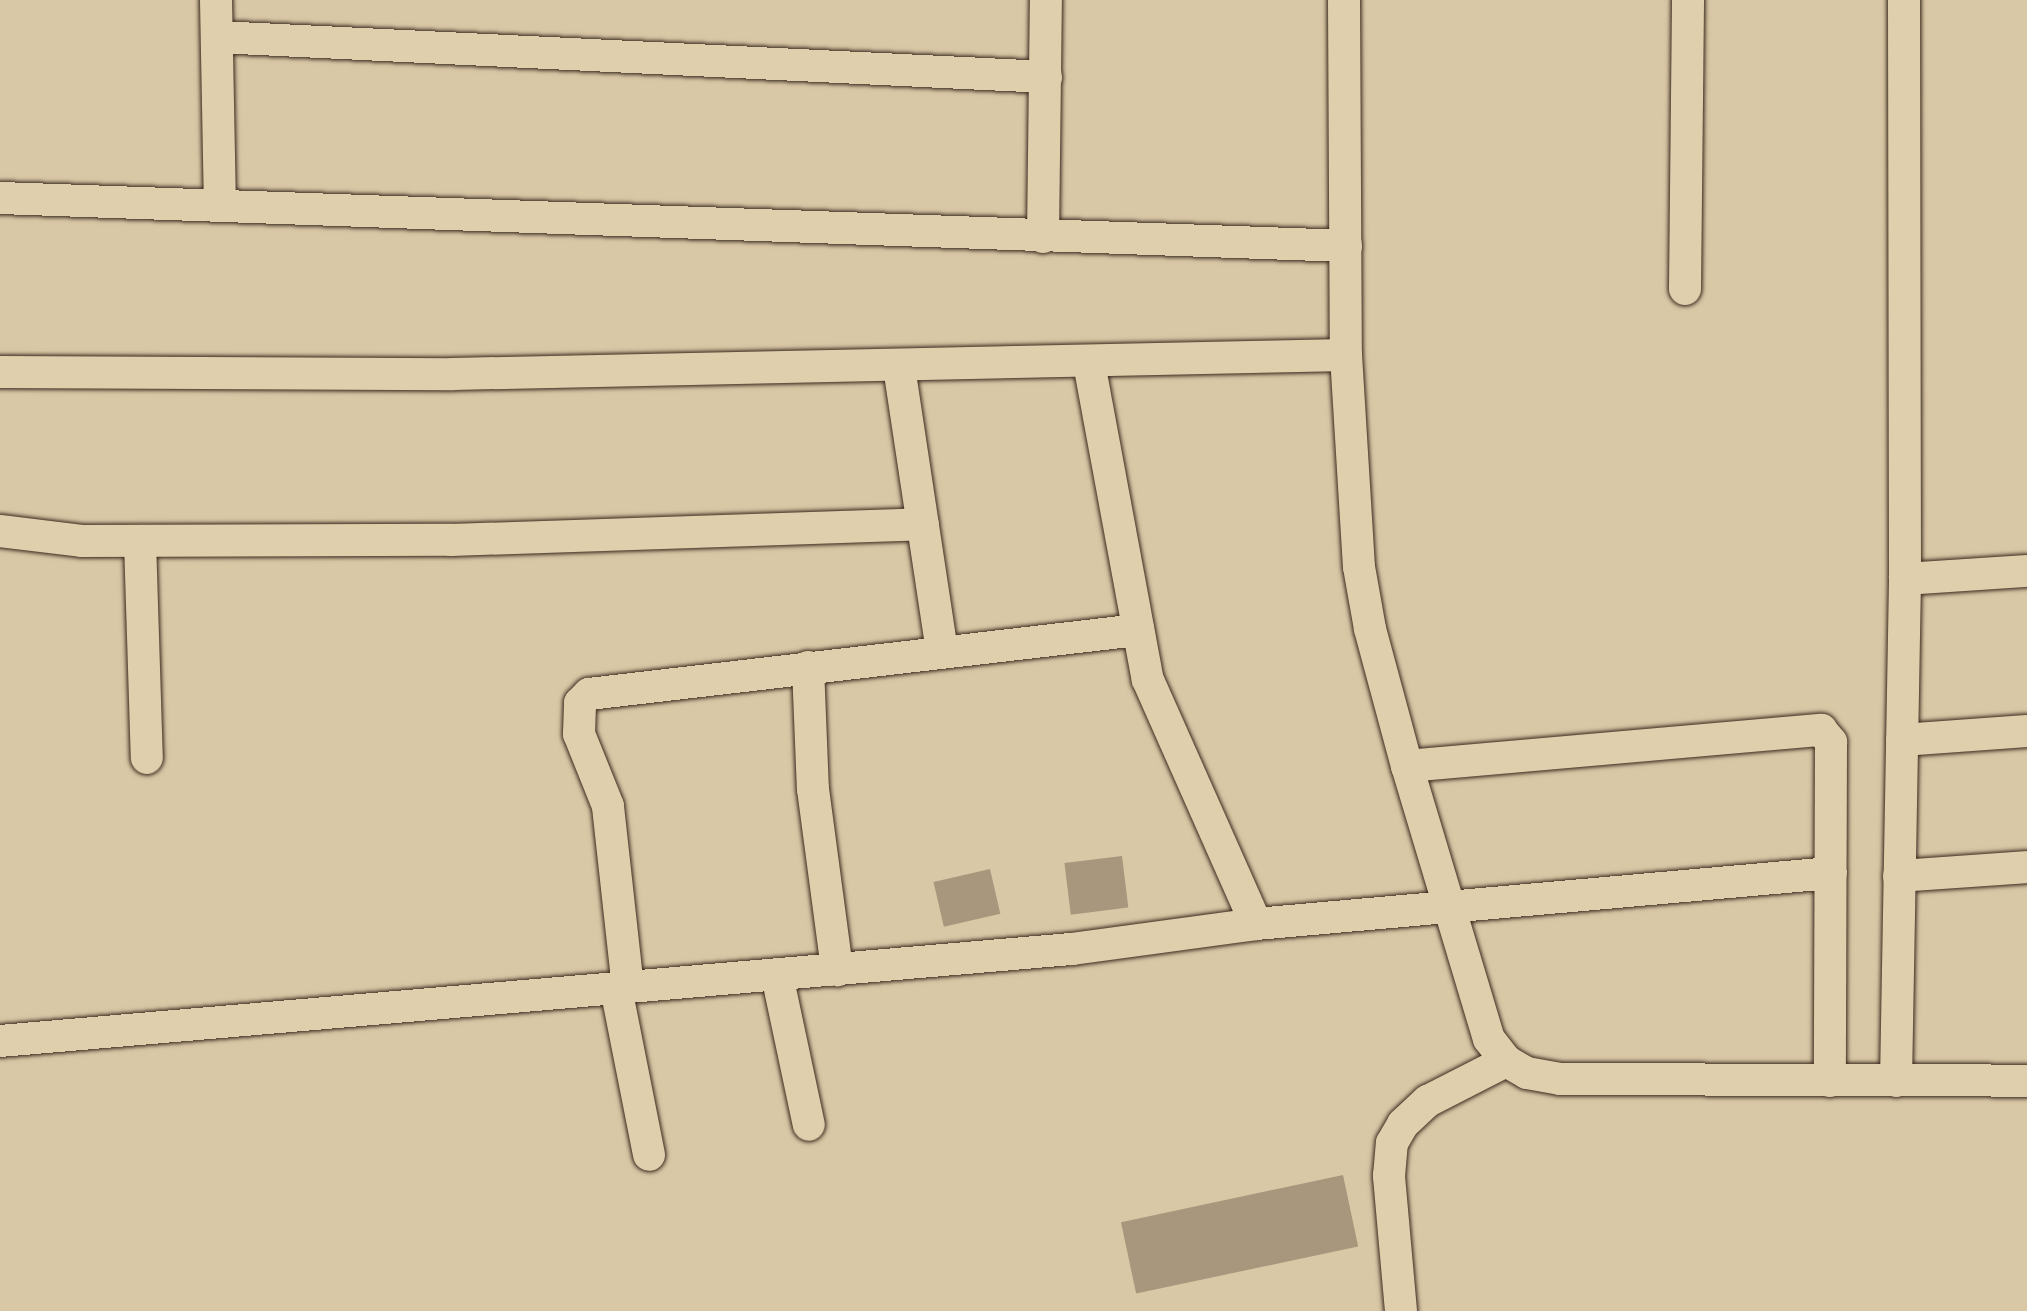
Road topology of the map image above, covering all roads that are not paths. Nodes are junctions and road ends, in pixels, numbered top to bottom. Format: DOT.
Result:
graph roads {
  1 [pos="216,0"];
  2 [pos="1046,0"];
  3 [pos="1344,0"];
  4 [pos="1688,0"];
  5 [pos="1904,0"];
  6 [pos="217,37"];
  7 [pos="1046,77"];
  8 [pos="0,198"];
  9 [pos="220,206"];
  10 [pos="1043,237"];
  11 [pos="1346,246"];
  12 [pos="1685,289"];
  13 [pos="1346,355"];
  14 [pos="1089,363"];
  15 [pos="899,367"];
  16 [pos="0,380"];
  17 [pos="923,524"];
  18 [pos="0,531"];
  19 [pos="140,541"];
  20 [pos="2027,571"];
  21 [pos="1905,579"];
  22 [pos="1138,630"];
  23 [pos="942,652"];
  24 [pos="808,667"];
  25 [pos="2027,731"];
  26 [pos="1902,740"];
  27 [pos="147,758"];
  28 [pos="1407,766"];
  29 [pos="2027,867"];
  30 [pos="1831,873"];
  31 [pos="1899,876"];
  32 [pos="1449,906"];
  33 [pos="1256,924"];
  34 [pos="837,970"];
  35 [pos="777,975"];
  36 [pos="622,988"];
  37 [pos="0,1041"];
  38 [pos="1506,1061"];
  39 [pos="1830,1081"];
  40 [pos="1896,1081"];
  41 [pos="2027,1081"];
  42 [pos="809,1125"];
  43 [pos="649,1155"];
  44 [pos="1401,1311"];
  1 -- 6 [label="street"];
  2 -- 7 [label="street"];
  3 -- 11 [label="street"];
  4 -- 12 [label="street"];
  5 -- 21 [label="street"];
  6 -- 7 [label="street"];
  6 -- 9 [label="street"];
  7 -- 10 [label="street"];
  8 -- 9 [label="street"];
  9 -- 10 [label="street"];
  10 -- 11 [label="street"];
  11 -- 13 [label="street"];
  13 -- 14 [label="street"];
  13 -- 28 [label="street"];
  14 -- 15 [label="street"];
  14 -- 22 [label="street"];
  15 -- 16 [label="street"];
  15 -- 17 [label="street"];
  17 -- 19 [label="street"];
  17 -- 23 [label="street"];
  18 -- 19 [label="street"];
  19 -- 27 [label="street"];
  20 -- 21 [label="street"];
  21 -- 26 [label="street"];
  22 -- 23 [label="street"];
  22 -- 33 [label="street"];
  23 -- 24 [label="street"];
  24 -- 34 [label="street"];
  24 -- 36 [label="street"];
  25 -- 26 [label="street"];
  26 -- 31 [label="street"];
  28 -- 30 [label="street"];
  28 -- 32 [label="street"];
  29 -- 31 [label="street"];
  30 -- 32 [label="street"];
  30 -- 39 [label="street"];
  31 -- 40 [label="street"];
  32 -- 33 [label="street"];
  32 -- 38 [label="street"];
  33 -- 34 [label="street"];
  34 -- 35 [label="street"];
  35 -- 36 [label="street"];
  35 -- 42 [label="street"];
  36 -- 37 [label="street"];
  36 -- 43 [label="street"];
  38 -- 39 [label="street"];
  38 -- 44 [label="street"];
  39 -- 40 [label="street"];
  40 -- 41 [label="street"];
}
